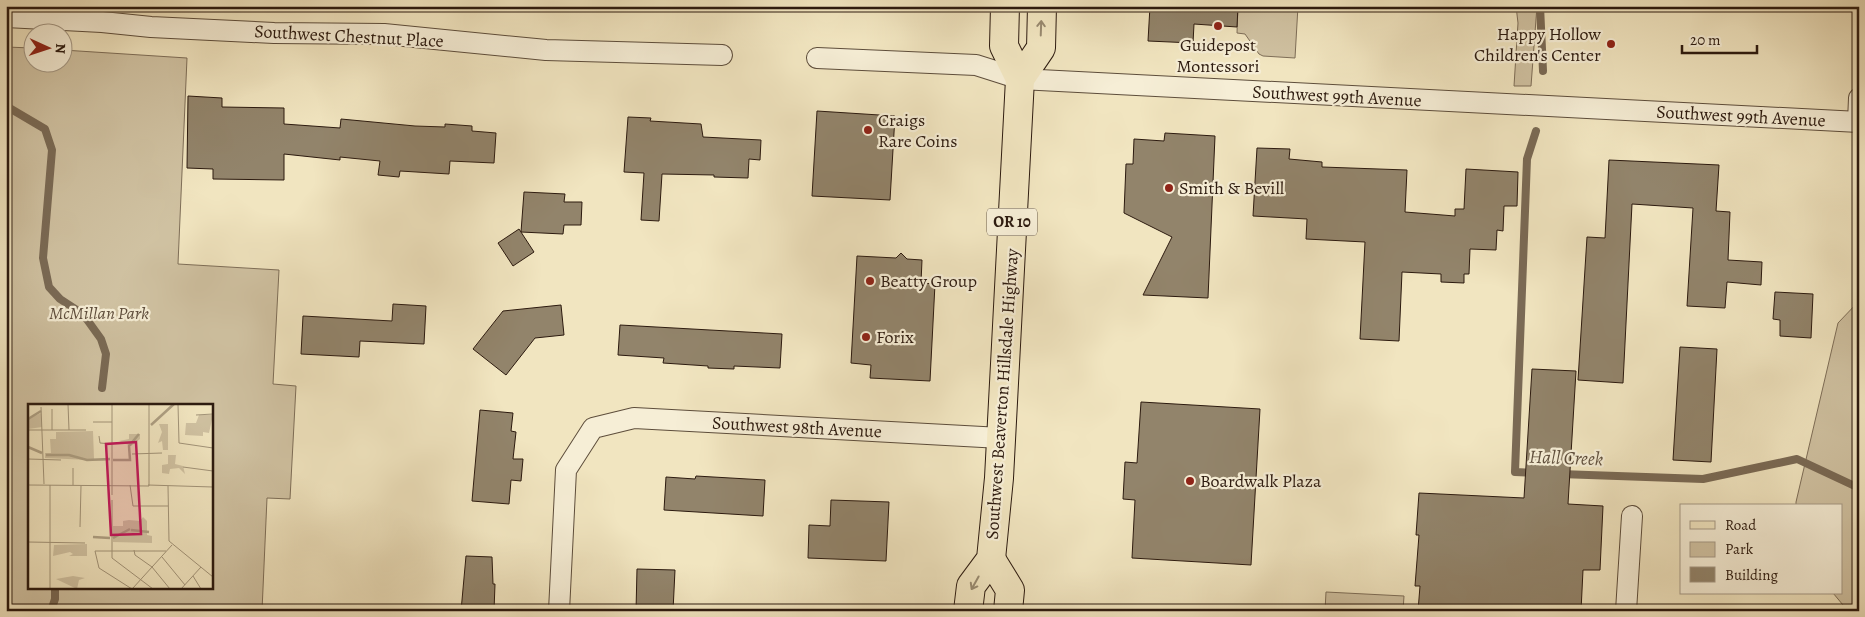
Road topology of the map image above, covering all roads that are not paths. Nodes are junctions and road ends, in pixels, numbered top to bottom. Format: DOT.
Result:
graph roads {
  1 [pos="1005,6"];
  2 [pos="1042,6"];
  3 [pos="6,17"];
  4 [pos="722,55"];
  5 [pos="817,58"];
  6 [pos="1020,79"];
  7 [pos="1859,98"];
  8 [pos="1858,122"];
  9 [pos="1001,438"];
  10 [pos="1632,516"];
  11 [pos="991,559"];
  12 [pos="559,611"];
  13 [pos="968,611"];
  14 [pos="1008,611"];
  15 [pos="1626,611"];
  1 -- 6 [label="main road, Southwest Beaverton Hillsdale Highway / OR 10"];
  6 -- 2 [label="main road, Southwest Beaverton Hillsdale Highway / OR 10, one-way"];
  3 -- 4 [label="street, Southwest Chestnut Place"];
  5 -- 6 [label="street, Southwest 99th Avenue"];
  6 -- 8 [label="street, Southwest 99th Avenue"];
  6 -- 9 [label="main road, Southwest Beaverton Hillsdale Highway / OR 10"];
  7 -- 8 [label="street"];
  9 -- 11 [label="main road, Southwest Beaverton Hillsdale Highway / OR 10"];
  9 -- 12 [label="street, Southwest 98th Avenue"];
  10 -- 15 [label="street"];
  11 -- 13 [label="main road, Southwest Beaverton Hillsdale Highway, one-way"];
  11 -- 14 [label="main road, Southwest Beaverton Hillsdale Highway"];
}
